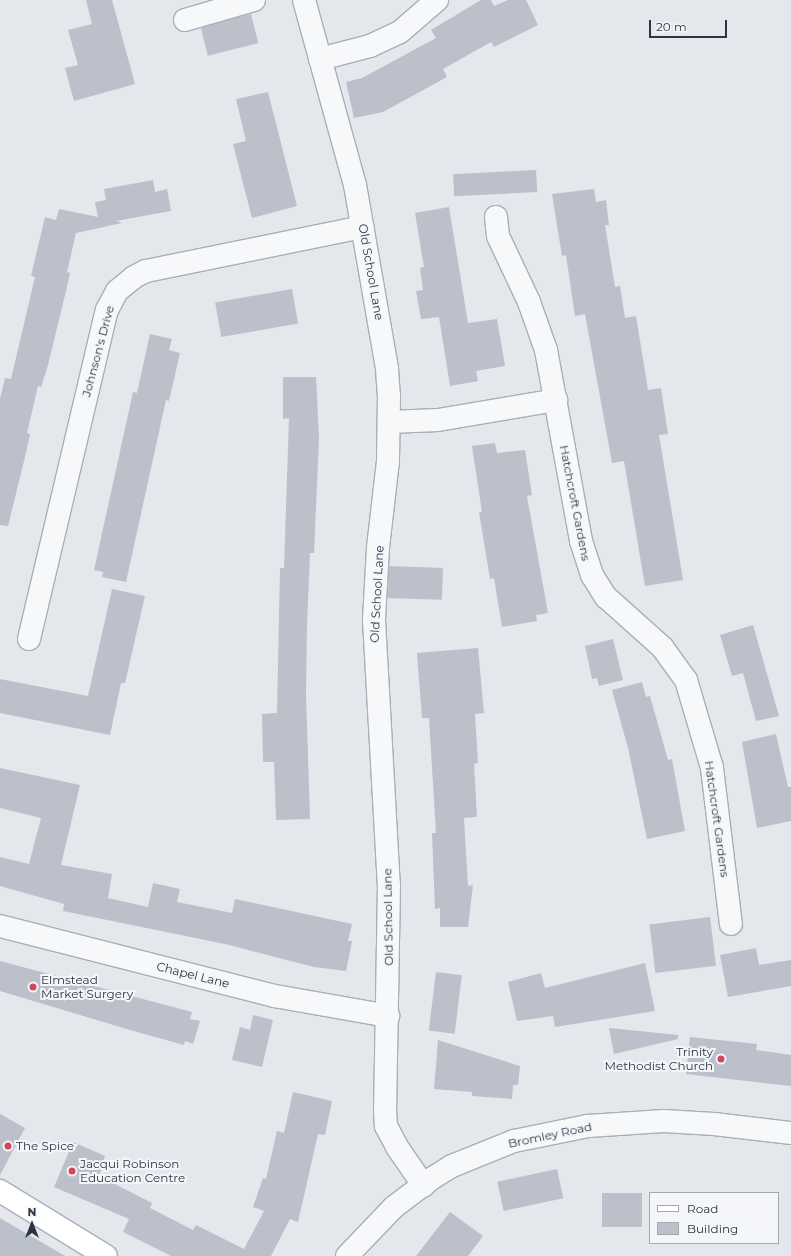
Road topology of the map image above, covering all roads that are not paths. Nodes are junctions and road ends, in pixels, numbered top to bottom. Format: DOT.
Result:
graph roads {
  1 [pos="254,0"];
  2 [pos="304,0"];
  3 [pos="437,0"];
  4 [pos="184,20"];
  5 [pos="320,59"];
  6 [pos="496,217"];
  7 [pos="363,227"];
  8 [pos="556,400"];
  9 [pos="390,422"];
  10 [pos="29,639"];
  11 [pos="731,924"];
  12 [pos="0,926"];
  13 [pos="388,1016"];
  14 [pos="791,1133"];
  15 [pos="424,1186"];
  16 [pos="0,1191"];
  17 [pos="106,1256"];
  18 [pos="347,1256"];
  1 -- 4 [label="street"];
  2 -- 5 [label="street, Old School Lane"];
  3 -- 5 [label="street"];
  5 -- 7 [label="street, Old School Lane"];
  6 -- 8 [label="street, Hatchcroft Gardens"];
  7 -- 9 [label="street, Old School Lane"];
  7 -- 10 [label="street, Johnson's Drive"];
  8 -- 9 [label="street"];
  8 -- 11 [label="street, Hatchcroft Gardens"];
  9 -- 13 [label="street, Old School Lane"];
  12 -- 13 [label="street, Chapel Lane"];
  13 -- 15 [label="street, Old School Lane"];
  14 -- 15 [label="street, Bromley Road"];
  15 -- 18 [label="street, Bromley Road"];
  16 -- 17 [label="main road"];
}
